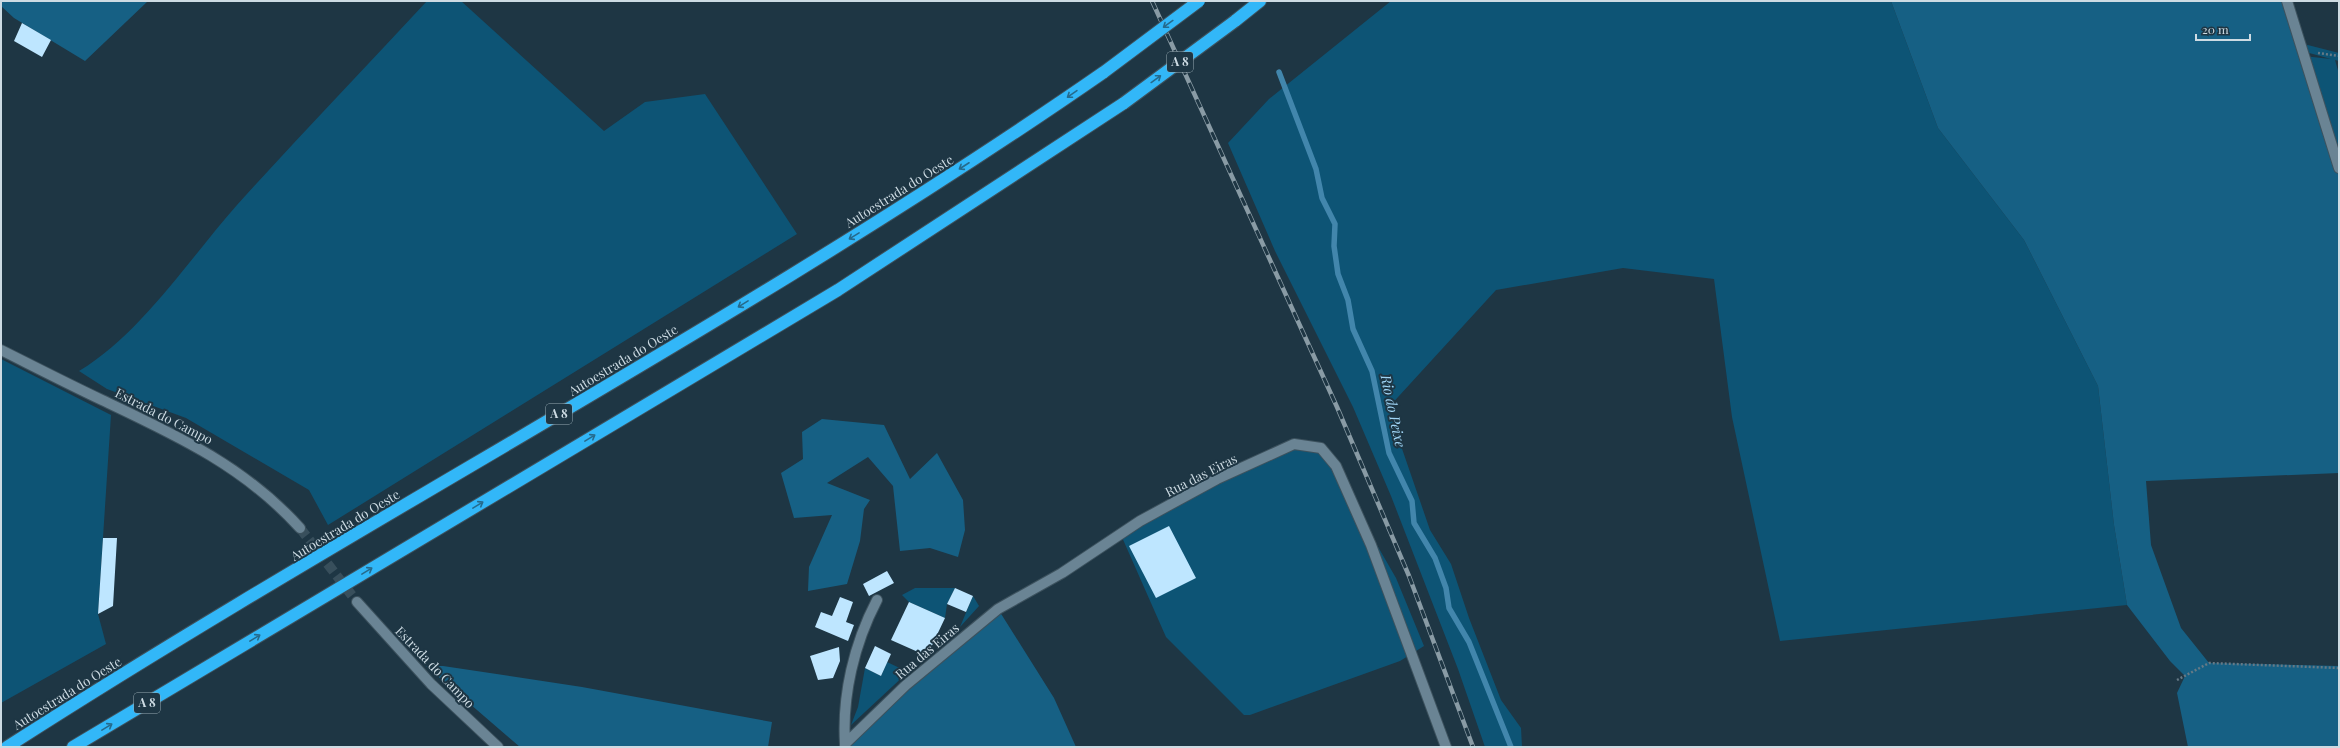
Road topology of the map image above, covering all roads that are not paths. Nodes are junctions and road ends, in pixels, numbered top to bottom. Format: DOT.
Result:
graph roads {
  1 [pos="1199,1"];
  2 [pos="1260,1"];
  3 [pos="2287,1"];
  4 [pos="2339,168"];
  5 [pos="1,350"];
  6 [pos="300,528"];
  7 [pos="877,600"];
  8 [pos="357,602"];
  9 [pos="845,746"];
  10 [pos="7,747"];
  11 [pos="73,747"];
  12 [pos="498,747"];
  13 [pos="1446,747"];
  1 -- 10 [label="highway, Autoestrada do Oeste / A 8, one-way, bridge"];
  11 -- 2 [label="highway, A 8, one-way, bridge"];
  3 -- 4 [label="street"];
  5 -- 6 [label="street, Estrada do Campo"];
  7 -- 9 [label="street"];
  8 -- 12 [label="street, Estrada do Campo"];
  9 -- 13 [label="street, Rua das Eiras"];
}
